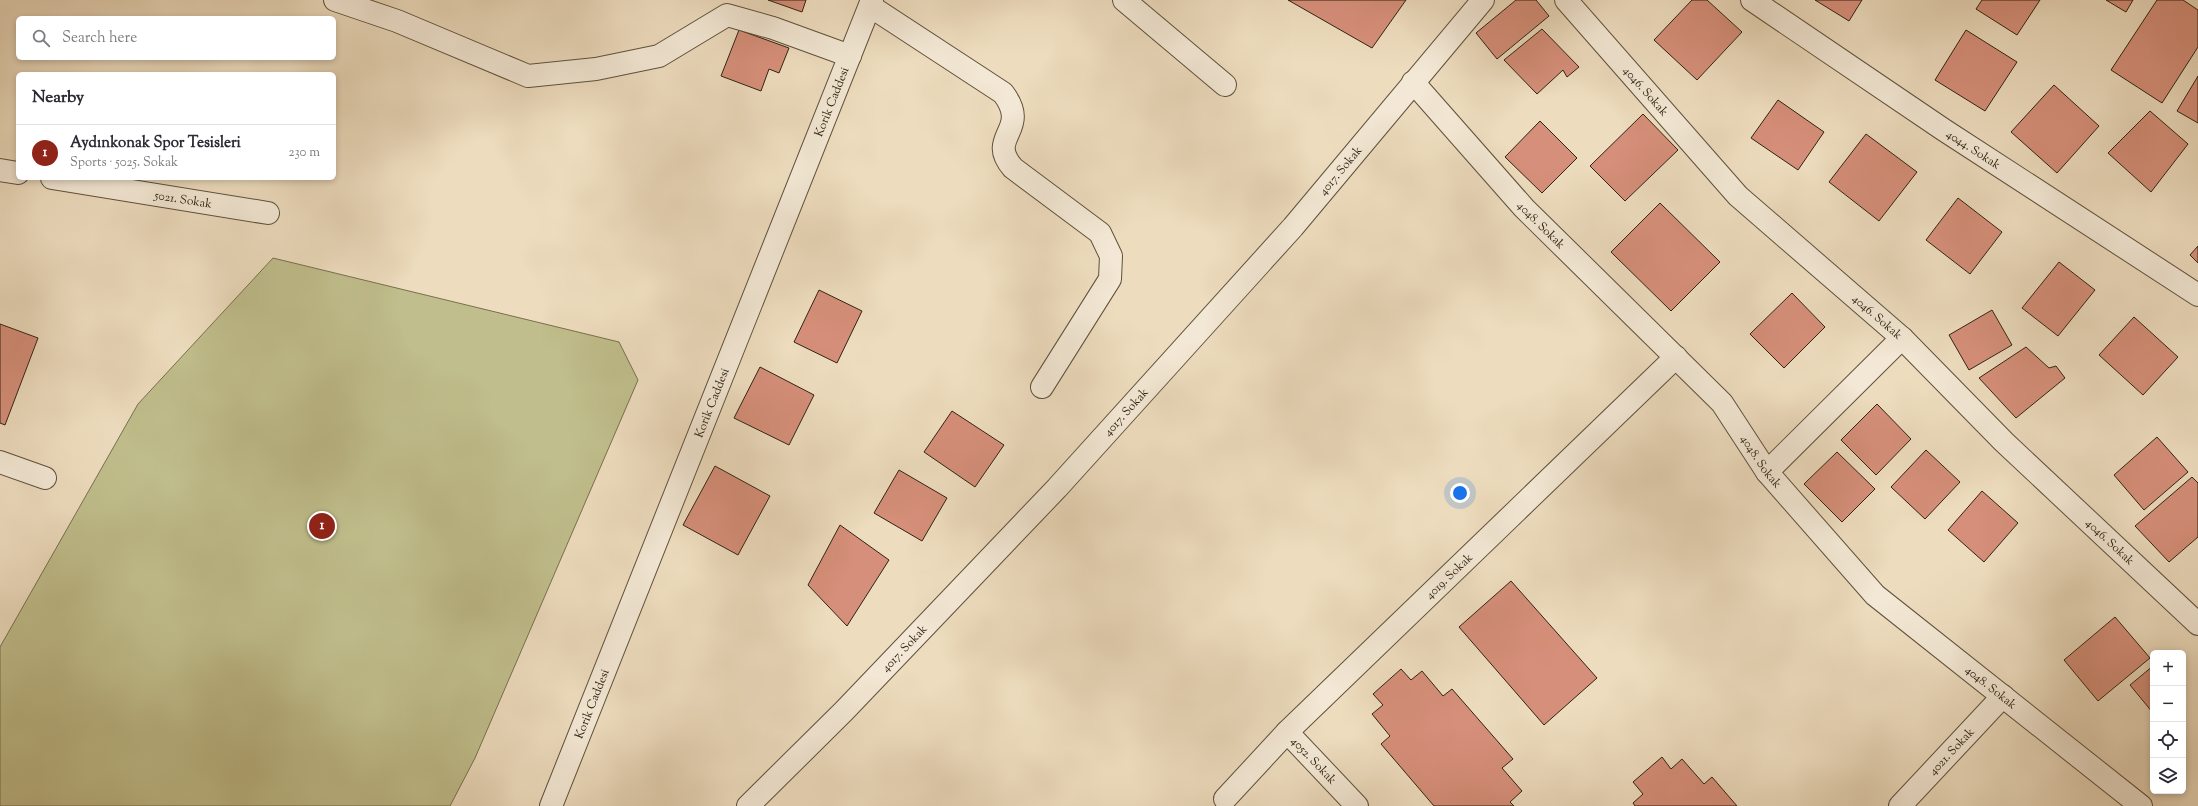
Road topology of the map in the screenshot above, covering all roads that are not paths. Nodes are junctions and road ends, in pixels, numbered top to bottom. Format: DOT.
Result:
graph roads {
  1 [pos="335,0"];
  2 [pos="1124,0"];
  3 [pos="1483,0"];
  4 [pos="1566,0"];
  5 [pos="1752,0"];
  6 [pos="871,3"];
  7 [pos="850,56"];
  8 [pos="1413,82"];
  9 [pos="1225,85"];
  10 [pos="0,170"];
  11 [pos="16,173"];
  12 [pos="64,180"];
  13 [pos="268,213"];
  14 [pos="2198,295"];
  15 [pos="1902,338"];
  16 [pos="1676,357"];
  17 [pos="1042,387"];
  18 [pos="0,462"];
  19 [pos="1767,472"];
  20 [pos="45,478"];
  21 [pos="2198,624"];
  22 [pos="2003,696"];
  23 [pos="1287,732"];
  24 [pos="1224,799"];
  25 [pos="551,806"];
  26 [pos="748,806"];
  27 [pos="1357,806"];
  28 [pos="1900,806"];
  29 [pos="2141,806"];
  1 -- 7 [label="street"];
  2 -- 9 [label="street"];
  3 -- 8 [label="street, 4017. Sokak"];
  4 -- 15 [label="street, 4046. Sokak"];
  5 -- 14 [label="street, 4044. Sokak"];
  6 -- 7 [label="street, Korik Caddesi"];
  6 -- 17 [label="street"];
  7 -- 25 [label="street, Korik Caddesi"];
  8 -- 16 [label="street, 4048. Sokak"];
  8 -- 26 [label="street, 4017. Sokak"];
  10 -- 11 [label="street"];
  12 -- 13 [label="street, 5021. Sokak"];
  15 -- 19 [label="street"];
  15 -- 21 [label="street, 4046. Sokak"];
  16 -- 19 [label="street, 4048. Sokak"];
  16 -- 23 [label="street, 4019. Sokak"];
  18 -- 20 [label="street"];
  19 -- 22 [label="street, 4048. Sokak"];
  22 -- 28 [label="street, 4021. Sokak"];
  22 -- 29 [label="street, 4048. Sokak"];
  23 -- 24 [label="street, 4019. Sokak"];
  23 -- 27 [label="street, 4052. Sokak"];
}
